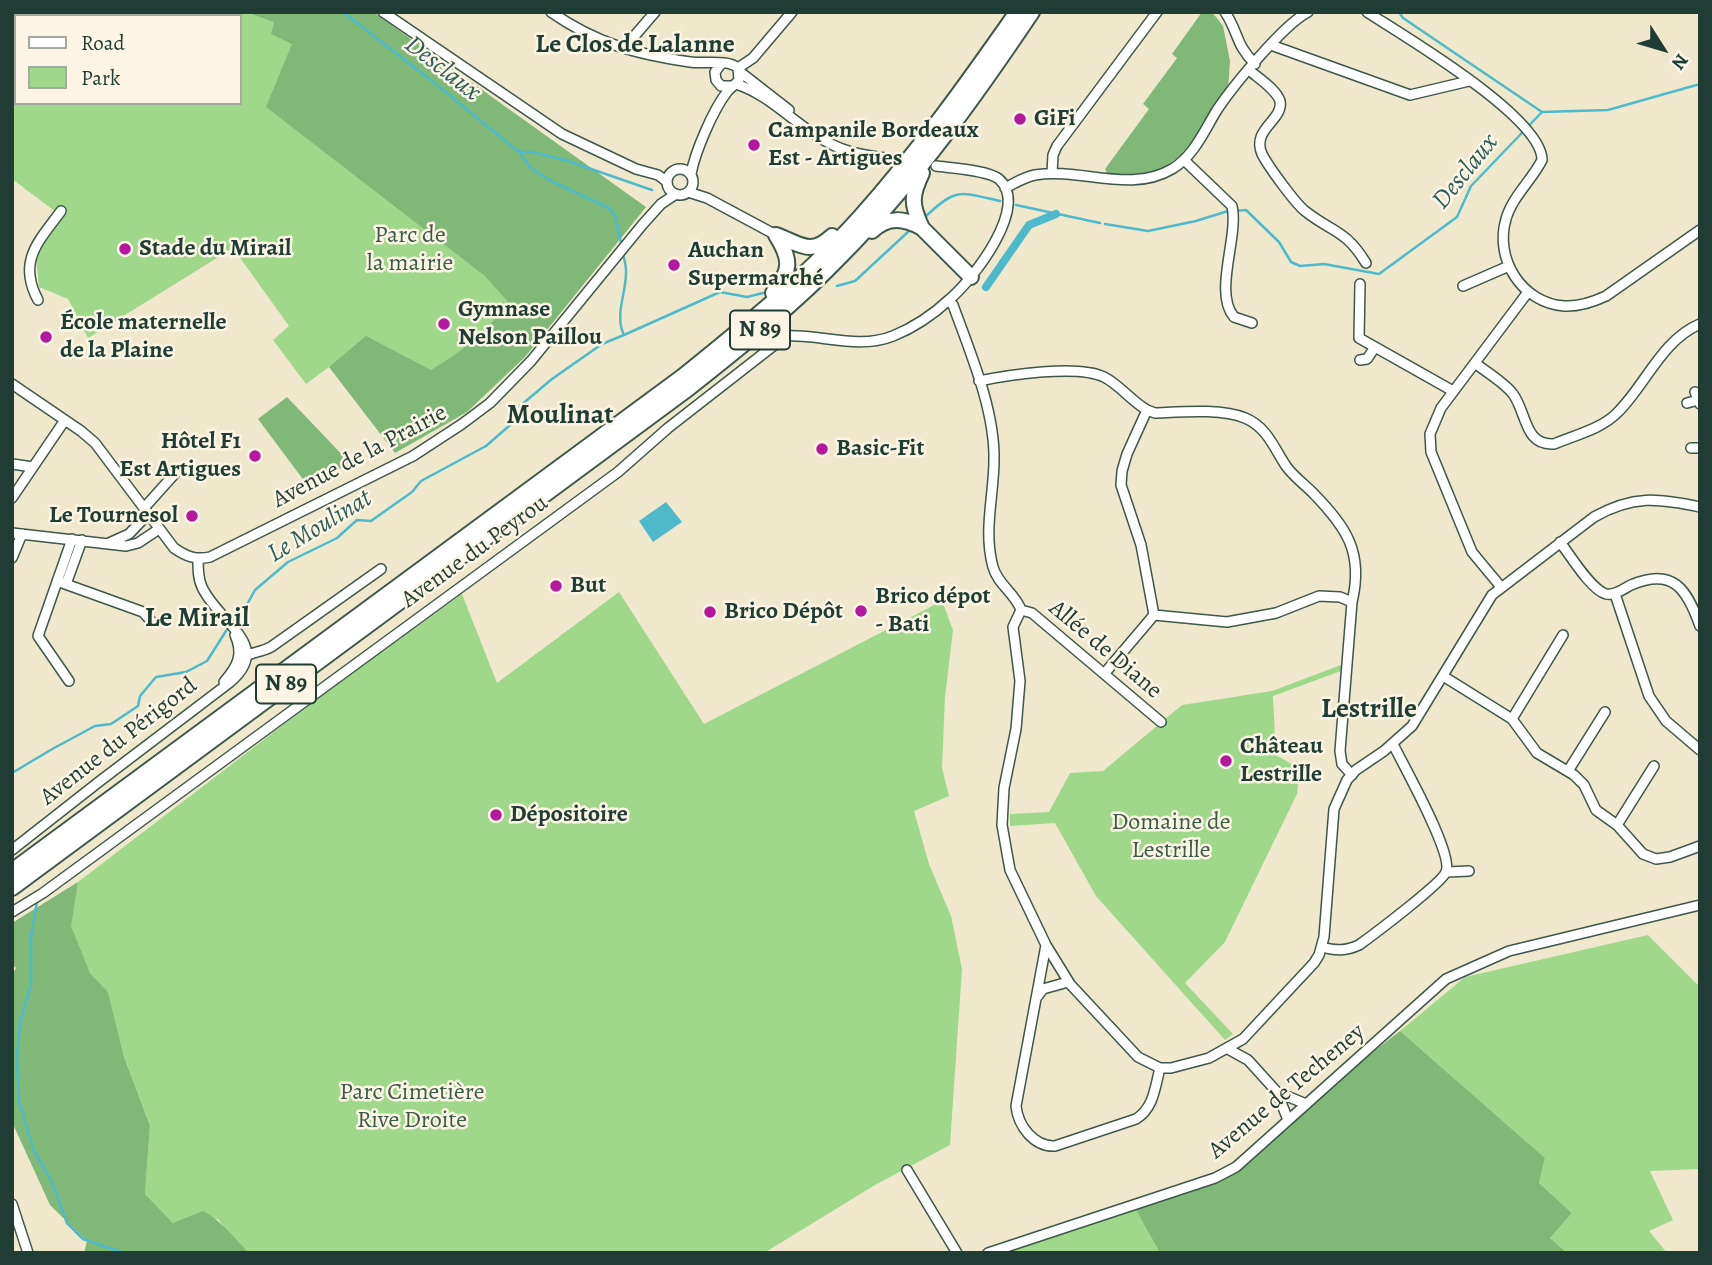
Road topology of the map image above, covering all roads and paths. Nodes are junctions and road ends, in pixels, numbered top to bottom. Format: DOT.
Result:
graph roads {
  1 [pos="383,12"];
  2 [pos="551,12"];
  3 [pos="655,12"];
  4 [pos="792,12"];
  5 [pos="1017,12"];
  6 [pos="1032,12"];
  7 [pos="1157,12"];
  8 [pos="1225,12"];
  9 [pos="1308,12"];
  10 [pos="1367,12"];
  11 [pos="1271,46"];
  12 [pos="626,50"];
  13 [pos="691,62"];
  14 [pos="721,64"];
  15 [pos="1252,67"];
  16 [pos="738,69"];
  17 [pos="716,81"];
  18 [pos="1469,81"];
  19 [pos="734,85"];
  20 [pos="716,111"];
  21 [pos="805,127"];
  22 [pos="933,149"];
  23 [pos="695,156"];
  24 [pos="909,158"];
  25 [pos="893,159"];
  26 [pos="1184,160"];
  27 [pos="936,166"];
  28 [pos="681,169"];
  29 [pos="1052,173"];
  30 [pos="692,178"];
  31 [pos="668,182"];
  32 [pos="1005,188"];
  33 [pos="688,192"];
  34 [pos="707,198"];
  35 [pos="61,211"];
  36 [pos="922,228"];
  37 [pos="1700,230"];
  38 [pos="776,235"];
  39 [pos="1366,263"];
  40 [pos="1509,266"];
  41 [pos="971,277"];
  42 [pos="1360,284"];
  43 [pos="1463,286"];
  44 [pos="1528,292"];
  45 [pos="38,300"];
  46 [pos="949,300"];
  47 [pos="1252,323"];
  48 [pos="1700,324"];
  49 [pos="744,326"];
  50 [pos="763,327"];
  51 [pos="1375,347"];
  52 [pos="1360,360"];
  53 [pos="1475,363"];
  54 [pos="979,381"];
  55 [pos="12,384"];
  56 [pos="1453,391"];
  57 [pos="1698,398"];
  58 [pos="1687,403"];
  59 [pos="1147,411"];
  60 [pos="65,420"];
  61 [pos="12,464"];
  62 [pos="33,467"];
  63 [pos="179,469"];
  64 [pos="12,498"];
  65 [pos="1700,507"];
  66 [pos="146,511"];
  67 [pos="159,529"];
  68 [pos="17,534"];
  69 [pos="77,540"];
  70 [pos="1560,542"];
  71 [pos="109,543"];
  72 [pos="12,558"];
  73 [pos="198,559"];
  74 [pos="381,569"];
  75 [pos="62,582"];
  76 [pos="1501,587"];
  77 [pos="1615,594"];
  78 [pos="1352,602"];
  79 [pos="1021,610"];
  80 [pos="1154,615"];
  81 [pos="151,621"];
  82 [pos="230,626"];
  83 [pos="1700,626"];
  84 [pos="1563,635"];
  85 [pos="238,641"];
  86 [pos="248,655"];
  87 [pos="238,661"];
  88 [pos="1104,674"];
  89 [pos="1443,676"];
  90 [pos="69,681"];
  91 [pos="217,691"];
  92 [pos="1605,712"];
  93 [pos="1512,719"];
  94 [pos="1161,722"];
  95 [pos="1393,744"];
  96 [pos="1700,751"];
  97 [pos="1654,766"];
  98 [pos="1568,771"];
  99 [pos="1352,775"];
  100 [pos="1617,825"];
  101 [pos="1700,846"];
  102 [pos="12,850"];
  103 [pos="12,871"];
  104 [pos="1469,871"];
  105 [pos="1447,872"];
  106 [pos="12,888"];
  107 [pos="1700,905"];
  108 [pos="12,912"];
  109 [pos="1046,945"];
  110 [pos="1322,947"];
  111 [pos="1068,982"];
  112 [pos="1036,998"];
  113 [pos="1243,1039"];
  114 [pos="1228,1049"];
  115 [pos="1248,1060"];
  116 [pos="1160,1068"];
  117 [pos="1278,1092"];
  118 [pos="1306,1104"];
  119 [pos="1288,1120"];
  120 [pos="907,1170"];
  121 [pos="12,1204"];
  122 [pos="28,1253"];
  123 [pos="957,1253"];
  124 [pos="988,1253"];
  1 -- 31 [label="street"];
  2 -- 12 [label="street"];
  3 -- 12 [label="street"];
  4 -- 16 [label="street"];
  5 -- 24 [label="highway, N 89"];
  6 -- 22 [label="highway, N 89"];
  7 -- 29 [label="street"];
  8 -- 15 [label="street"];
  9 -- 11 [label="street"];
  10 -- 18 [label="street"];
  11 -- 15 [label="street"];
  11 -- 18 [label="street"];
  12 -- 13 [label="street"];
  13 -- 14 [label="street"];
  13 -- 17 [label="street"];
  14 -- 16 [label="street"];
  14 -- 17 [label="street"];
  15 -- 26 [label="street"];
  15 -- 39 [label="street"];
  16 -- 19 [label="street"];
  16 -- 21 [label="street"];
  17 -- 19 [label="street"];
  17 -- 20 [label="street, Avenue de la Prairie"];
  18 -- 40 [label="street"];
  19 -- 20 [label="street, Avenue de la Prairie"];
  19 -- 21 [label="street"];
  20 -- 23 [label="street, Avenue de la Prairie"];
  21 -- 25 [label="street"];
  22 -- 36 [label="highway"];
  22 -- 50 [label="highway, N 89"];
  23 -- 28 [label="street, Avenue de la Prairie"];
  23 -- 30 [label="street, Avenue de la Prairie"];
  24 -- 38 [label="highway"];
  24 -- 49 [label="highway, N 89"];
  26 -- 29 [label="street"];
  26 -- 47 [label="street"];
  27 -- 32 [label="street"];
  28 -- 30 [label="street"];
  28 -- 31 [label="street, Avenue de la Prairie"];
  29 -- 32 [label="street"];
  30 -- 33 [label="street, Avenue de la Prairie"];
  30 -- 34 [label="street"];
  31 -- 33 [label="street, Avenue de la Prairie"];
  31 -- 73 [label="street, Avenue de la Prairie"];
  32 -- 41 [label="street, Avenue du Peyrou"];
  33 -- 34 [label="street"];
  34 -- 38 [label="street"];
  35 -- 45 [label="street"];
  36 -- 41 [label="highway"];
  36 -- 50 [label="highway"];
  37 -- 44 [label="street"];
  38 -- 49 [label="highway"];
  40 -- 43 [label="street"];
  40 -- 44 [label="street"];
  41 -- 46 [label="street, Avenue du Peyrou"];
  42 -- 51 [label="street"];
  44 -- 53 [label="street"];
  46 -- 54 [label="street"];
  46 -- 108 [label="street, Avenue du Peyrou"];
  48 -- 53 [label="street"];
  49 -- 103 [label="highway, N 89"];
  50 -- 106 [label="highway, N 89"];
  51 -- 52 [label="street"];
  51 -- 56 [label="street"];
  53 -- 56 [label="street"];
  54 -- 59 [label="street"];
  54 -- 79 [label="street"];
  55 -- 60 [label="street"];
  56 -- 76 [label="street"];
  57 -- 58 [label="street"];
  59 -- 78 [label="street"];
  59 -- 80 [label="street"];
  60 -- 62 [label="street"];
  60 -- 66 [label="street"];
  61 -- 62 [label="street"];
  62 -- 64 [label="street"];
  63 -- 66 [label="street"];
  65 -- 70 [label="street"];
  66 -- 67 [label="street"];
  66 -- 71 [label="street"];
  67 -- 71 [label="street"];
  67 -- 73 [label="street"];
  68 -- 69 [label="street"];
  68 -- 72 [label="street"];
  69 -- 71 [label="street"];
  69 -- 75 [label="street"];
  70 -- 76 [label="street"];
  70 -- 77 [label="street"];
  73 -- 82 [label="street"];
  74 -- 86 [label="street"];
  75 -- 81 [label="street"];
  75 -- 90 [label="street"];
  76 -- 89 [label="street"];
  77 -- 83 [label="street"];
  77 -- 96 [label="street"];
  78 -- 80 [label="street"];
  78 -- 99 [label="street"];
  79 -- 88 [label="street, Allée de Diane"];
  79 -- 109 [label="street"];
  80 -- 88 [label="street"];
  82 -- 85 [label="street"];
  82 -- 86 [label="street"];
  84 -- 93 [label="street"];
  85 -- 86 [label="street"];
  85 -- 87 [label="street"];
  86 -- 87 [label="street"];
  86 -- 91 [label="street, Avenue du Périgord"];
  87 -- 91 [label="street, Avenue du Périgord"];
  88 -- 94 [label="street, Allée de Diane"];
  89 -- 93 [label="street"];
  89 -- 95 [label="street"];
  91 -- 102 [label="street, Avenue du Périgord"];
  92 -- 98 [label="street"];
  93 -- 98 [label="street"];
  95 -- 99 [label="street"];
  95 -- 105 [label="street"];
  97 -- 100 [label="street"];
  98 -- 100 [label="street"];
  99 -- 110 [label="street"];
  100 -- 101 [label="street"];
  104 -- 105 [label="street"];
  105 -- 110 [label="street"];
  107 -- 118 [label="street, Avenue de Techeney"];
  109 -- 111 [label="street"];
  109 -- 112 [label="street"];
  110 -- 113 [label="street"];
  111 -- 112 [label="street"];
  111 -- 116 [label="street"];
  112 -- 116 [label="street"];
  113 -- 114 [label="street"];
  113 -- 115 [label="street"];
  114 -- 115 [label="street"];
  114 -- 116 [label="street"];
  115 -- 117 [label="street"];
  117 -- 118 [label="street"];
  117 -- 119 [label="street"];
  118 -- 119 [label="street, Avenue de Techeney"];
  119 -- 124 [label="street, Avenue de Techeney"];
  120 -- 123 [label="street"];
  121 -- 122 [label="street"];
}
